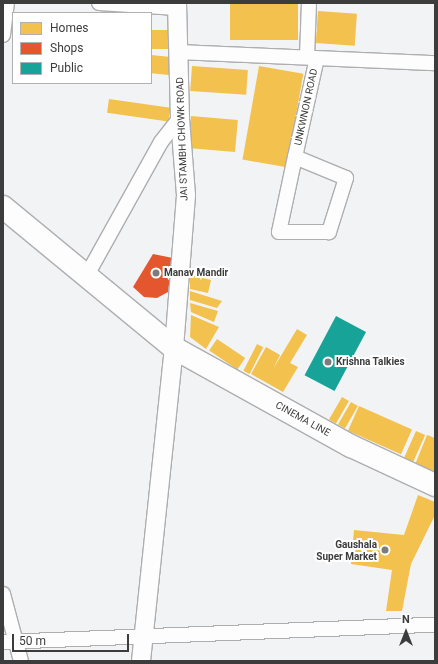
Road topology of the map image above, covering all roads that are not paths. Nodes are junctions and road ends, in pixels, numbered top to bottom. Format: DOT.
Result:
graph roads {
  1 [pos="7,3"];
  2 [pos="99,3"];
  3 [pos="309,3"];
  4 [pos="177,6"];
  5 [pos="3,35"];
  6 [pos="179,52"];
  7 [pos="312,57"];
  8 [pos="435,63"];
  9 [pos="180,118"];
  10 [pos="295,156"];
  11 [pos="3,207"];
  12 [pos="87,275"];
  13 [pos="174,348"];
  14 [pos="435,485"];
  15 [pos="3,594"];
  16 [pos="435,625"];
  17 [pos="142,636"];
  18 [pos="10,641"];
  19 [pos="21,661"];
  20 [pos="141,661"];
  1 -- 5 [label="street"];
  2 -- 4 [label="street"];
  3 -- 7 [label="street, UNKWNON ROAD"];
  4 -- 6 [label="street, JAI STAMBH CHOWK ROAD"];
  6 -- 7 [label="street"];
  6 -- 9 [label="street, JAI STAMBH CHOWK ROAD"];
  7 -- 8 [label="street"];
  7 -- 10 [label="street, UNKWNON ROAD"];
  9 -- 12 [label="street"];
  9 -- 13 [label="street, JAI STAMBH CHOWK ROAD"];
  10 -- 10 [label="street, UNKWNON ROAD"];
  11 -- 12 [label="main road, CINEMA LINE"];
  12 -- 13 [label="main road, CINEMA LINE"];
  13 -- 14 [label="main road, CINEMA LINE"];
  13 -- 17 [label="street, JAI STAMBH CHOWK ROAD"];
  15 -- 18 [label="street"];
  16 -- 17 [label="street"];
  17 -- 18 [label="street"];
  17 -- 20 [label="street, JAI STAMBH CHOWK ROAD"];
  18 -- 19 [label="street"];
}
